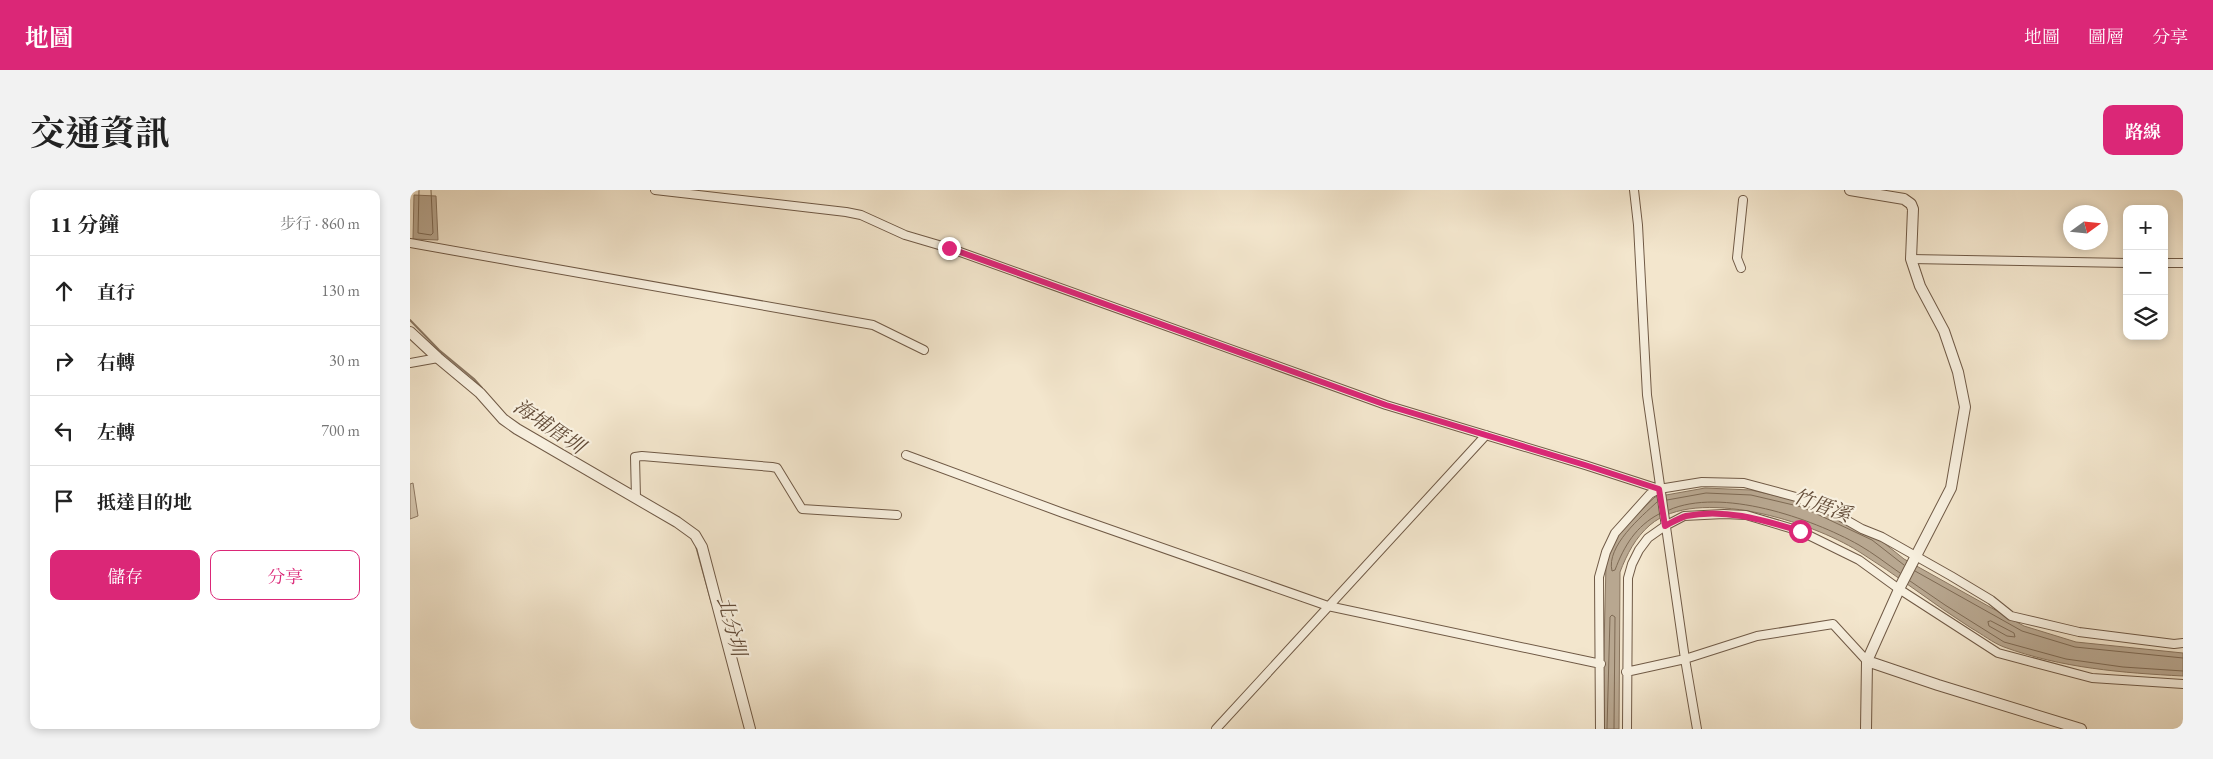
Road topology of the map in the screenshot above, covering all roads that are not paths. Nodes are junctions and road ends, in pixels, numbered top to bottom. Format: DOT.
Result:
graph roads {
  1 [pos="655,190"];
  2 [pos="1634,190"];
  3 [pos="1850,190"];
  4 [pos="1743,200"];
  5 [pos="410,243"];
  6 [pos="1911,259"];
  7 [pos="2123,262"];
  8 [pos="2168,263"];
  9 [pos="2183,263"];
  10 [pos="1741,268"];
  11 [pos="410,332"];
  12 [pos="924,350"];
  13 [pos="438,358"];
  14 [pos="410,364"];
  15 [pos="1486,435"];
  16 [pos="906,455"];
  17 [pos="1659,489"];
  18 [pos="636,498"];
  19 [pos="897,515"];
  20 [pos="1665,526"];
  21 [pos="1916,557"];
  22 [pos="1900,587"];
  23 [pos="1328,606"];
  24 [pos="2183,643"];
  25 [pos="1684,659"];
  26 [pos="1867,660"];
  27 [pos="1600,664"];
  28 [pos="1626,672"];
  29 [pos="2183,684"];
  30 [pos="750,729"];
  31 [pos="1216,729"];
  32 [pos="1600,729"];
  33 [pos="1626,729"];
  34 [pos="1697,729"];
  35 [pos="1866,729"];
  36 [pos="2081,729"];
  1 -- 15 [label="street"];
  2 -- 17 [label="street"];
  3 -- 6 [label="street"];
  4 -- 10 [label="street"];
  5 -- 12 [label="street"];
  6 -- 7 [label="street"];
  6 -- 21 [label="street"];
  8 -- 9 [label="street"];
  11 -- 13 [label="street"];
  13 -- 14 [label="street"];
  13 -- 18 [label="street"];
  15 -- 17 [label="street"];
  15 -- 23 [label="street"];
  16 -- 23 [label="street"];
  17 -- 20 [label="street"];
  17 -- 21 [label="street"];
  17 -- 27 [label="street"];
  18 -- 19 [label="street"];
  18 -- 30 [label="street"];
  20 -- 22 [label="street"];
  20 -- 25 [label="street"];
  20 -- 28 [label="street"];
  21 -- 22 [label="street"];
  21 -- 24 [label="street"];
  22 -- 26 [label="street"];
  22 -- 29 [label="street"];
  23 -- 27 [label="street"];
  23 -- 31 [label="street"];
  25 -- 26 [label="street"];
  25 -- 28 [label="street"];
  25 -- 34 [label="street"];
  26 -- 35 [label="street"];
  26 -- 36 [label="street"];
  27 -- 32 [label="street"];
  28 -- 33 [label="street"];
}
